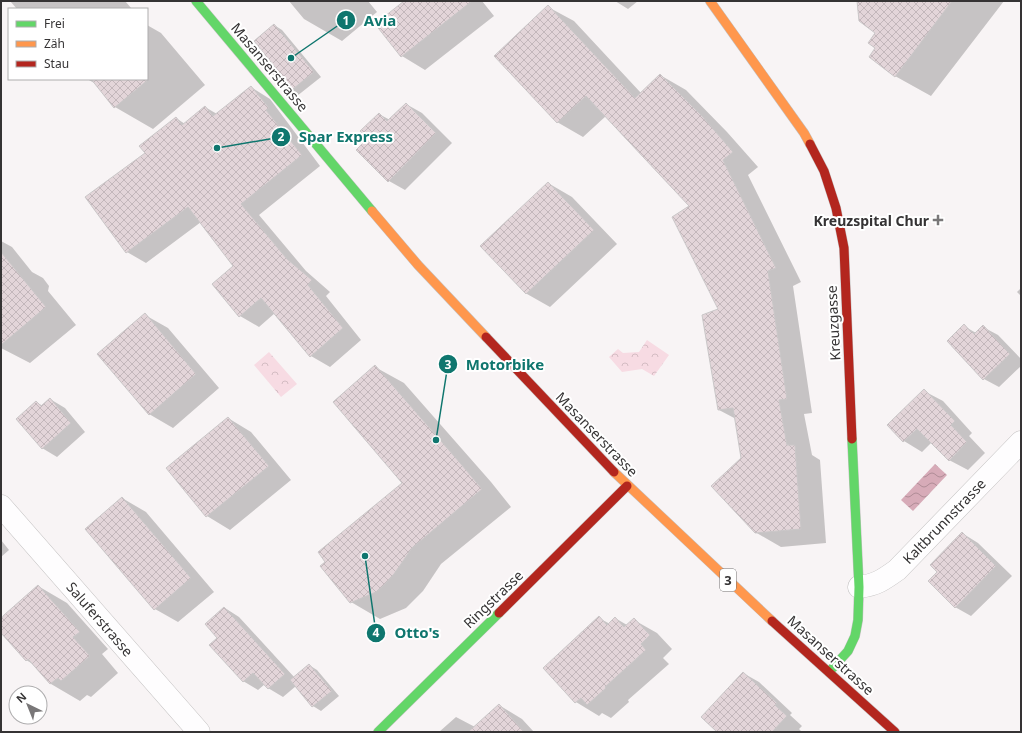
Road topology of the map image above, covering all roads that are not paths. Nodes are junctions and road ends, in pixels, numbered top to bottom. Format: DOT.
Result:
graph roads {
  1 [pos="196,1"];
  2 [pos="710,1"];
  3 [pos="1021,442"];
  4 [pos="628,486"];
  5 [pos="1,506"];
  6 [pos="859,587"];
  7 [pos="829,672"];
  8 [pos="199,732"];
  9 [pos="378,732"];
  10 [pos="895,732"];
  1 -- 4 [label="main road, Masanserstrasse / 3"];
  2 -- 6 [label="main road, Kreuzgasse"];
  3 -- 6 [label="street, Kaltbrunnstrasse"];
  4 -- 7 [label="main road, Masanserstrasse / 3"];
  4 -- 9 [label="main road, Ringstrasse"];
  5 -- 8 [label="street, Saluferstrasse"];
  6 -- 7 [label="main road, Kreuzgasse"];
  7 -- 10 [label="main road, Masanserstrasse / 3"];
}
